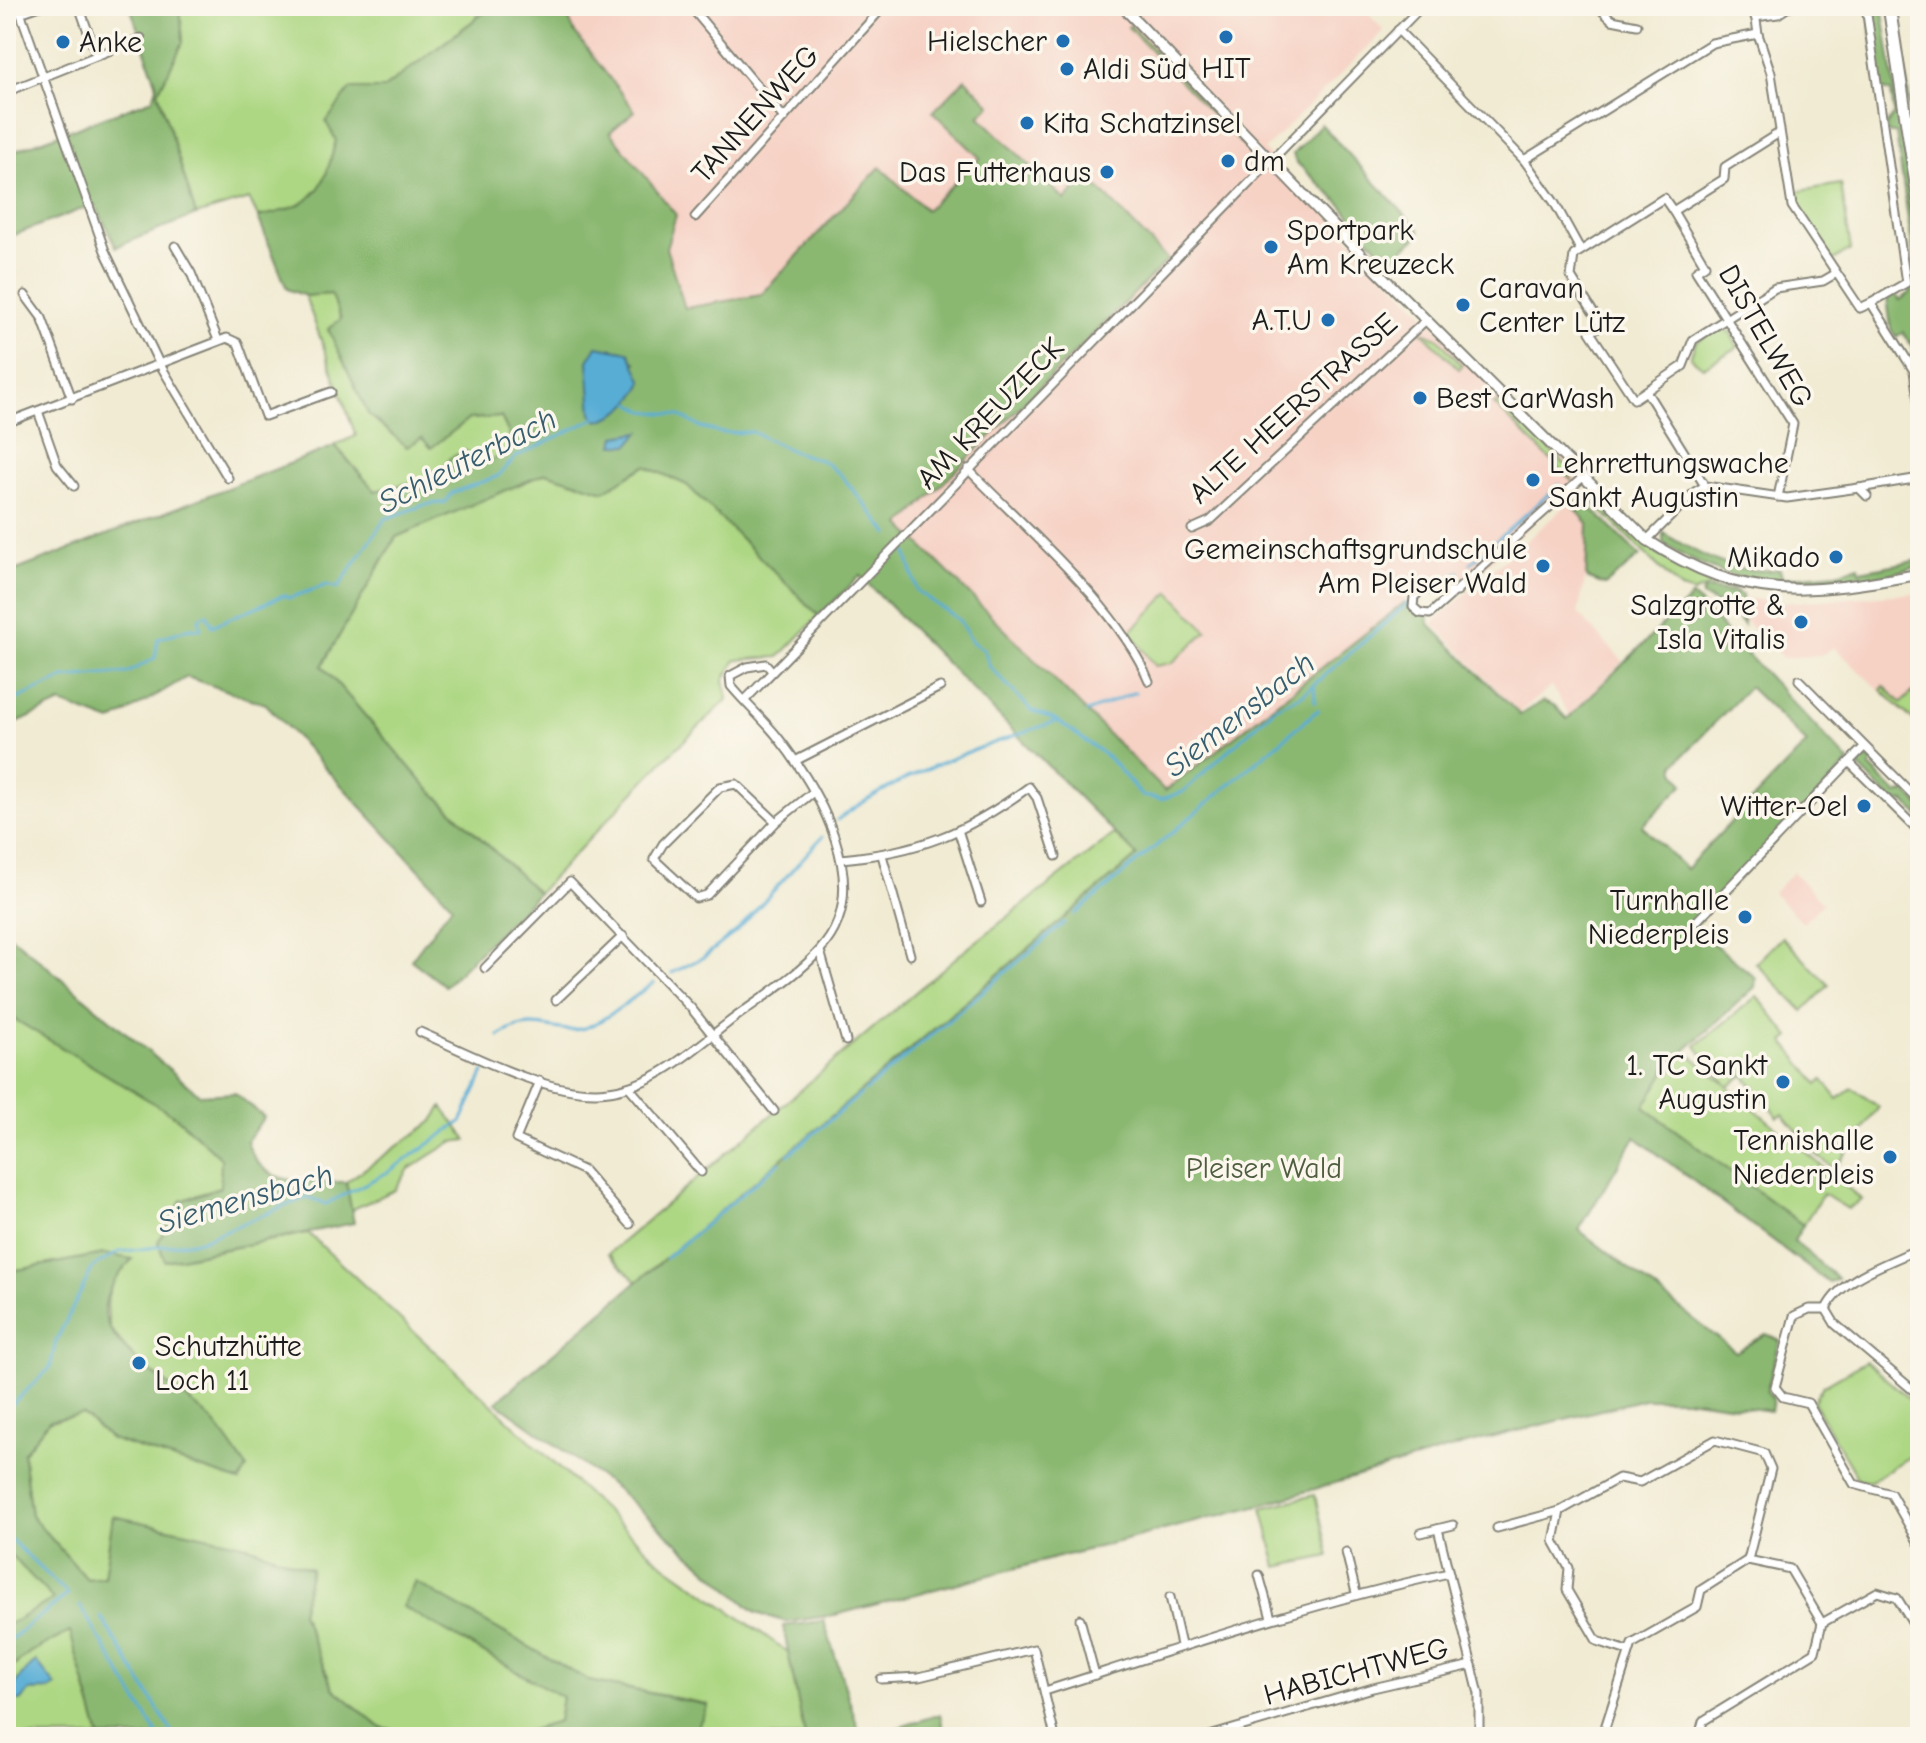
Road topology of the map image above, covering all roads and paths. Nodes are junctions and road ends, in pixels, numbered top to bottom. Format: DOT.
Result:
graph roads {
  1 [pos="40,6"];
  2 [pos="79,6"];
  3 [pos="690,6"];
  4 [pos="884,6"];
  5 [pos="1122,6"];
  6 [pos="1422,6"];
  7 [pos="1597,6"];
  8 [pos="1754,6"];
  9 [pos="1790,6"];
  10 [pos="1889,6"];
  11 [pos="19,9"];
  12 [pos="1867,14"];
  13 [pos="1755,17"];
  14 [pos="1637,25"];
  15 [pos="1398,30"];
  16 [pos="1758,34"];
  17 [pos="141,38"];
  18 [pos="96,54"];
  19 [pos="41,76"];
  20 [pos="6,92"];
  21 [pos="784,118"];
  22 [pos="1779,133"];
  23 [pos="1524,160"];
  24 [pos="1271,161"];
  25 [pos="1920,210"];
  26 [pos="1673,211"];
  27 [pos="695,217"];
  28 [pos="175,246"];
  29 [pos="1580,249"];
  30 [pos="1835,274"];
  31 [pos="25,295"];
  32 [pos="1871,303"];
  33 [pos="1726,319"];
  34 [pos="1426,320"];
  35 [pos="218,340"];
  36 [pos="159,363"];
  37 [pos="1646,391"];
  38 [pos="331,392"];
  39 [pos="72,399"];
  40 [pos="38,411"];
  41 [pos="1920,415"];
  42 [pos="6,423"];
  43 [pos="968,469"];
  44 [pos="1583,477"];
  45 [pos="228,478"];
  46 [pos="1920,478"];
  47 [pos="74,486"];
  48 [pos="1705,486"];
  49 [pos="1859,488"];
  50 [pos="1867,496"];
  51 [pos="1778,497"];
  52 [pos="1192,529"];
  53 [pos="1647,540"];
  54 [pos="1920,574"];
  55 [pos="1457,592"];
  56 [pos="772,671"];
  57 [pos="1799,680"];
  58 [pos="1149,681"];
  59 [pos="940,687"];
  60 [pos="745,700"];
  61 [pos="1864,747"];
  62 [pos="795,761"];
  63 [pos="1849,762"];
  64 [pos="812,793"];
  65 [pos="1920,802"];
  66 [pos="776,822"];
  67 [pos="1920,832"];
  68 [pos="959,833"];
  69 [pos="882,855"];
  70 [pos="1056,856"];
  71 [pos="841,859"];
  72 [pos="981,902"];
  73 [pos="1692,926"];
  74 [pos="623,936"];
  75 [pos="820,951"];
  76 [pos="910,955"];
  77 [pos="485,968"];
  78 [pos="556,1000"];
  79 [pos="420,1032"];
  80 [pos="712,1036"];
  81 [pos="846,1041"];
  82 [pos="540,1081"];
  83 [pos="629,1087"];
  84 [pos="774,1111"];
  85 [pos="701,1172"];
  86 [pos="630,1224"];
  87 [pos="1920,1248"];
  88 [pos="1826,1309"];
  89 [pos="1920,1396"];
  90 [pos="1560,1511"];
  91 [pos="1453,1525"];
  92 [pos="1497,1528"];
  93 [pos="1438,1529"];
  94 [pos="1421,1533"];
  95 [pos="1920,1545"];
  96 [pos="1346,1552"];
  97 [pos="1748,1560"];
  98 [pos="1449,1573"];
  99 [pos="1259,1575"];
  100 [pos="1356,1593"];
  101 [pos="1170,1597"];
  102 [pos="1271,1618"];
  103 [pos="1080,1619"];
  104 [pos="1822,1623"];
  105 [pos="1920,1635"];
  106 [pos="1181,1645"];
  107 [pos="1628,1651"];
  108 [pos="1472,1665"];
  109 [pos="1095,1675"];
  110 [pos="881,1679"];
  111 [pos="1045,1691"];
  112 [pos="1055,1737"];
  113 [pos="1206,1737"];
  114 [pos="1479,1737"];
  115 [pos="1602,1737"];
  116 [pos="1699,1737"];
  1 -- 11 [label="street"];
  2 -- 18 [label="street"];
  3 -- 21 [label="street"];
  4 -- 21 [label="street, TANNENWEG"];
  5 -- 24 [label="street, ALTE HEERSTRASSE"];
  6 -- 15 [label="street, AM KREUZECK"];
  7 -- 14 [label="street"];
  8 -- 13 [label="street"];
  9 -- 13 [label="street"];
  10 -- 25 [label="main road"];
  11 -- 19 [label="street"];
  12 -- 32 [label="street"];
  13 -- 16 [label="street"];
  15 -- 23 [label="street"];
  15 -- 24 [label="street, AM KREUZECK"];
  16 -- 22 [label="street"];
  16 -- 23 [label="street"];
  17 -- 18 [label="street"];
  18 -- 19 [label="street"];
  19 -- 20 [label="street"];
  19 -- 36 [label="street"];
  21 -- 27 [label="street, TANNENWEG"];
  22 -- 26 [label="street"];
  22 -- 30 [label="street"];
  23 -- 29 [label="street"];
  24 -- 34 [label="street, ALTE HEERSTRASSE"];
  24 -- 43 [label="street, AM KREUZECK"];
  26 -- 29 [label="street"];
  26 -- 33 [label="street, DISTELWEG"];
  28 -- 35 [label="street"];
  29 -- 37 [label="street"];
  30 -- 32 [label="street"];
  30 -- 33 [label="street"];
  31 -- 39 [label="street"];
  32 -- 41 [label="street"];
  33 -- 37 [label="street"];
  33 -- 51 [label="street, DISTELWEG"];
  34 -- 44 [label="street, ALTE HEERSTRASSE"];
  34 -- 52 [label="street, ALTE HEERSTRASSE"];
  35 -- 36 [label="street"];
  35 -- 38 [label="street"];
  36 -- 39 [label="street"];
  36 -- 45 [label="street"];
  37 -- 48 [label="street"];
  39 -- 40 [label="street"];
  40 -- 42 [label="street"];
  40 -- 47 [label="street"];
  43 -- 56 [label="street, AM KREUZECK"];
  43 -- 58 [label="street"];
  44 -- 53 [label="street, ALTE HEERSTRASSE"];
  44 -- 55 [label="street"];
  46 -- 49 [label="street"];
  48 -- 51 [label="street"];
  48 -- 53 [label="street"];
  49 -- 50 [label="street"];
  49 -- 51 [label="street"];
  53 -- 54 [label="street, ALTE HEERSTRASSE"];
  55 -- 55 [label="street"];
  56 -- 60 [label="street, AM KREUZECK"];
  56 -- 60 [label="street"];
  57 -- 61 [label="street"];
  59 -- 62 [label="street"];
  60 -- 62 [label="street"];
  61 -- 63 [label="street"];
  61 -- 65 [label="street"];
  62 -- 64 [label="street"];
  63 -- 67 [label="street"];
  63 -- 73 [label="street"];
  64 -- 66 [label="street"];
  64 -- 71 [label="street"];
  66 -- 66 [label="street"];
  68 -- 69 [label="street"];
  68 -- 70 [label="street"];
  68 -- 72 [label="street"];
  69 -- 71 [label="street"];
  69 -- 76 [label="street"];
  71 -- 75 [label="street"];
  74 -- 77 [label="street"];
  74 -- 78 [label="street"];
  74 -- 80 [label="street"];
  75 -- 80 [label="street"];
  75 -- 81 [label="street"];
  79 -- 82 [label="street"];
  80 -- 83 [label="street"];
  80 -- 84 [label="street"];
  82 -- 83 [label="street"];
  82 -- 86 [label="street"];
  83 -- 85 [label="street"];
  87 -- 88 [label="street"];
  88 -- 89 [label="street"];
  88 -- 95 [label="street"];
  90 -- 92 [label="street"];
  90 -- 97 [label="street"];
  90 -- 107 [label="street"];
  91 -- 93 [label="street"];
  93 -- 94 [label="street"];
  93 -- 98 [label="street"];
  96 -- 100 [label="street"];
  97 -- 104 [label="street"];
  97 -- 107 [label="street"];
  98 -- 100 [label="street"];
  98 -- 108 [label="street"];
  99 -- 102 [label="street"];
  100 -- 102 [label="street"];
  101 -- 106 [label="street"];
  102 -- 106 [label="street"];
  103 -- 109 [label="street"];
  104 -- 105 [label="street"];
  104 -- 116 [label="street"];
  106 -- 109 [label="street"];
  107 -- 115 [label="street"];
  108 -- 113 [label="street, HABICHTWEG"];
  108 -- 114 [label="street"];
  109 -- 111 [label="street"];
  110 -- 111 [label="street"];
  111 -- 112 [label="street"];
}
